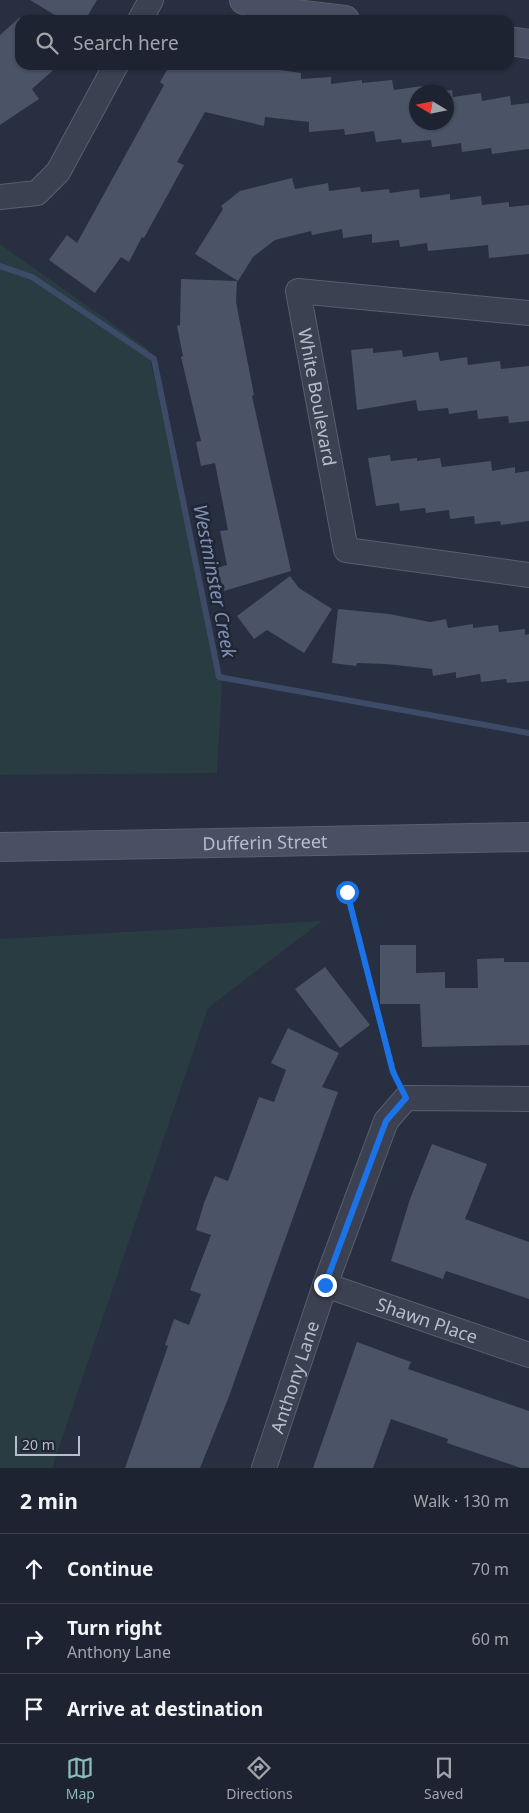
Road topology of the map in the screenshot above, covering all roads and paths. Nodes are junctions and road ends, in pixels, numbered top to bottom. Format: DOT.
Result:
graph roads {
  1 [pos="151,0"];
  2 [pos="244,0"];
  3 [pos="143,15"];
  4 [pos="304,15"];
  5 [pos="514,42"];
  6 [pos="529,44"];
  7 [pos="113,70"];
  8 [pos="0,197"];
  9 [pos="529,312"];
  10 [pos="529,575"];
  11 [pos="529,837"];
  12 [pos="0,847"];
  13 [pos="347,892"];
  14 [pos="406,1098"];
  15 [pos="529,1099"];
  16 [pos="325,1285"];
  17 [pos="529,1355"];
  18 [pos="264,1468"];
  1 -- 3 [label="street"];
  2 -- 4 [label="main road"];
  5 -- 6 [label="main road"];
  7 -- 8 [label="street"];
  9 -- 10 [label="street, White Boulevard"];
  11 -- 12 [label="main road, Dufferin Street"];
  13 -- 14 [label="path"];
  14 -- 15 [label="street"];
  14 -- 16 [label="street, Anthony Lane"];
  16 -- 17 [label="street, Shawn Place"];
  16 -- 18 [label="street, Anthony Lane"];
}
